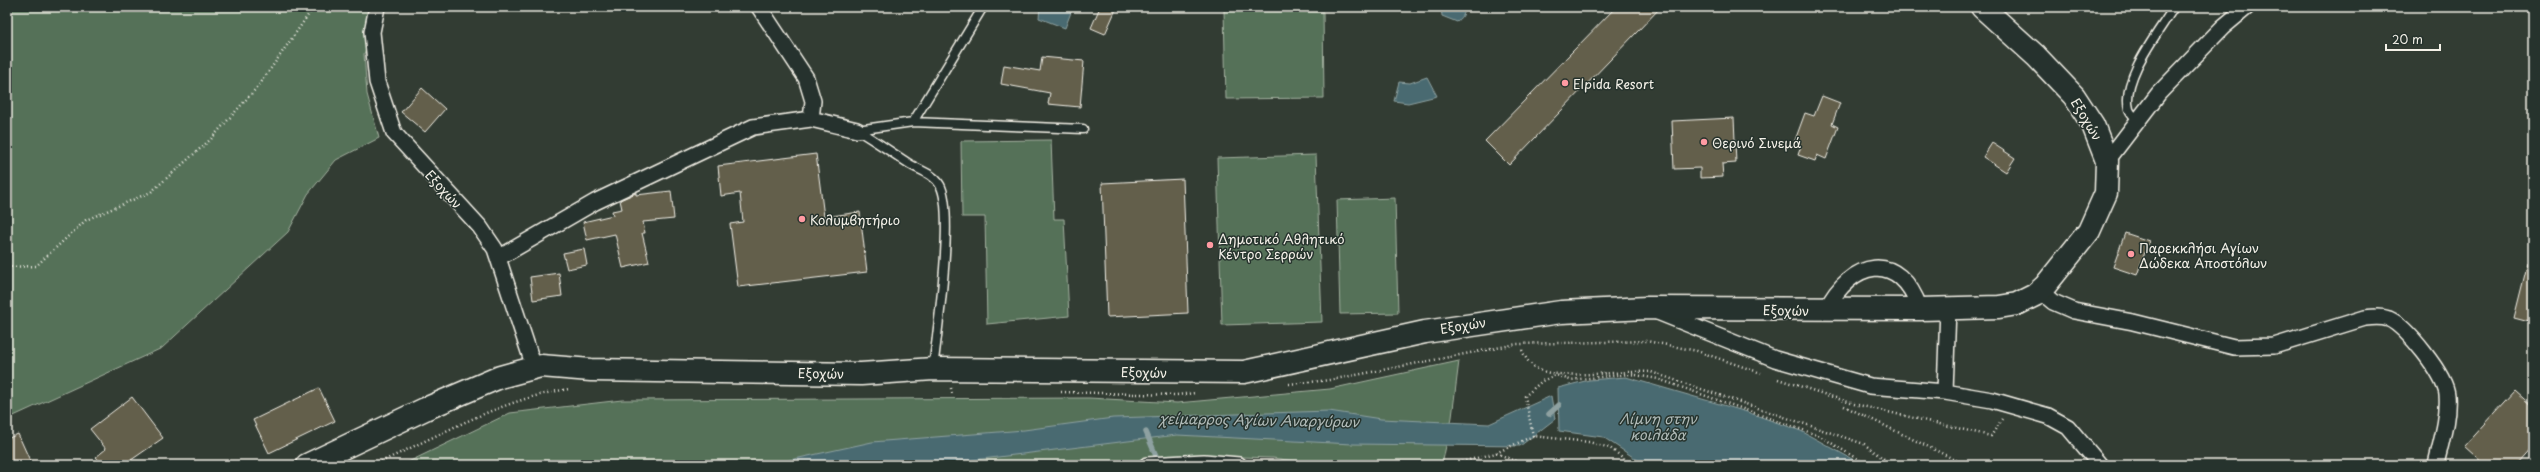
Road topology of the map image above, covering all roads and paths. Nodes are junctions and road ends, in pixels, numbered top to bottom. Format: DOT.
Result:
graph roads {
  1 [pos="310,7"];
  2 [pos="377,7"];
  3 [pos="760,7"];
  4 [pos="983,7"];
  5 [pos="1982,7"];
  6 [pos="2174,7"];
  7 [pos="2247,7"];
  8 [pos="811,119"];
  9 [pos="2138,121"];
  10 [pos="913,122"];
  11 [pos="1083,129"];
  12 [pos="857,130"];
  13 [pos="2107,161"];
  14 [pos="500,257"];
  15 [pos="7,267"];
  16 [pos="2040,291"];
  17 [pos="1646,308"];
  18 [pos="1948,308"];
  19 [pos="1920,309"];
  20 [pos="1826,310"];
  21 [pos="1522,350"];
  22 [pos="534,367"];
  23 [pos="933,369"];
  24 [pos="1556,375"];
  25 [pos="1945,392"];
  26 [pos="1844,406"];
  27 [pos="1534,436"];
  28 [pos="1496,453"];
  29 [pos="2436,464"];
  30 [pos="307,465"];
  31 [pos="1147,465"];
  32 [pos="1239,465"];
  33 [pos="1450,465"];
  34 [pos="1526,465"];
  35 [pos="1633,465"];
  36 [pos="1867,465"];
  37 [pos="1892,465"];
  38 [pos="1966,465"];
  39 [pos="2100,465"];
  1 -- 15 [label="path"];
  2 -- 14 [label="street, Εξοχών"];
  3 -- 8 [label="street"];
  4 -- 10 [label="lane"];
  5 -- 13 [label="main road, Εξοχών"];
  6 -- 9 [label="lane"];
  7 -- 9 [label="street"];
  8 -- 12 [label="street"];
  8 -- 14 [label="street"];
  9 -- 13 [label="street"];
  10 -- 11 [label="lane"];
  10 -- 12 [label="lane"];
  12 -- 23 [label="lane"];
  13 -- 16 [label="main road, Εξοχών"];
  14 -- 22 [label="street, Εξοχών"];
  16 -- 18 [label="main road, Εξοχών"];
  16 -- 29 [label="street"];
  17 -- 20 [label="main road, Εξοχών"];
  17 -- 23 [label="main road, Εξοχών"];
  17 -- 25 [label="street"];
  18 -- 19 [label="main road, Εξοχών"];
  18 -- 25 [label="street"];
  19 -- 20 [label="main road, Εξοχών"];
  19 -- 20 [label="street"];
  21 -- 24 [label="path"];
  22 -- 23 [label="main road, Εξοχών"];
  22 -- 30 [label="main road, Εξοχών"];
  24 -- 27 [label="path"];
  24 -- 36 [label="path"];
  24 -- 37 [label="path"];
  25 -- 39 [label="street"];
  26 -- 38 [label="path"];
  27 -- 28 [label="path"];
  27 -- 35 [label="path"];
  28 -- 33 [label="path"];
  28 -- 34 [label="path"];
  31 -- 32 [label="street"];
}
